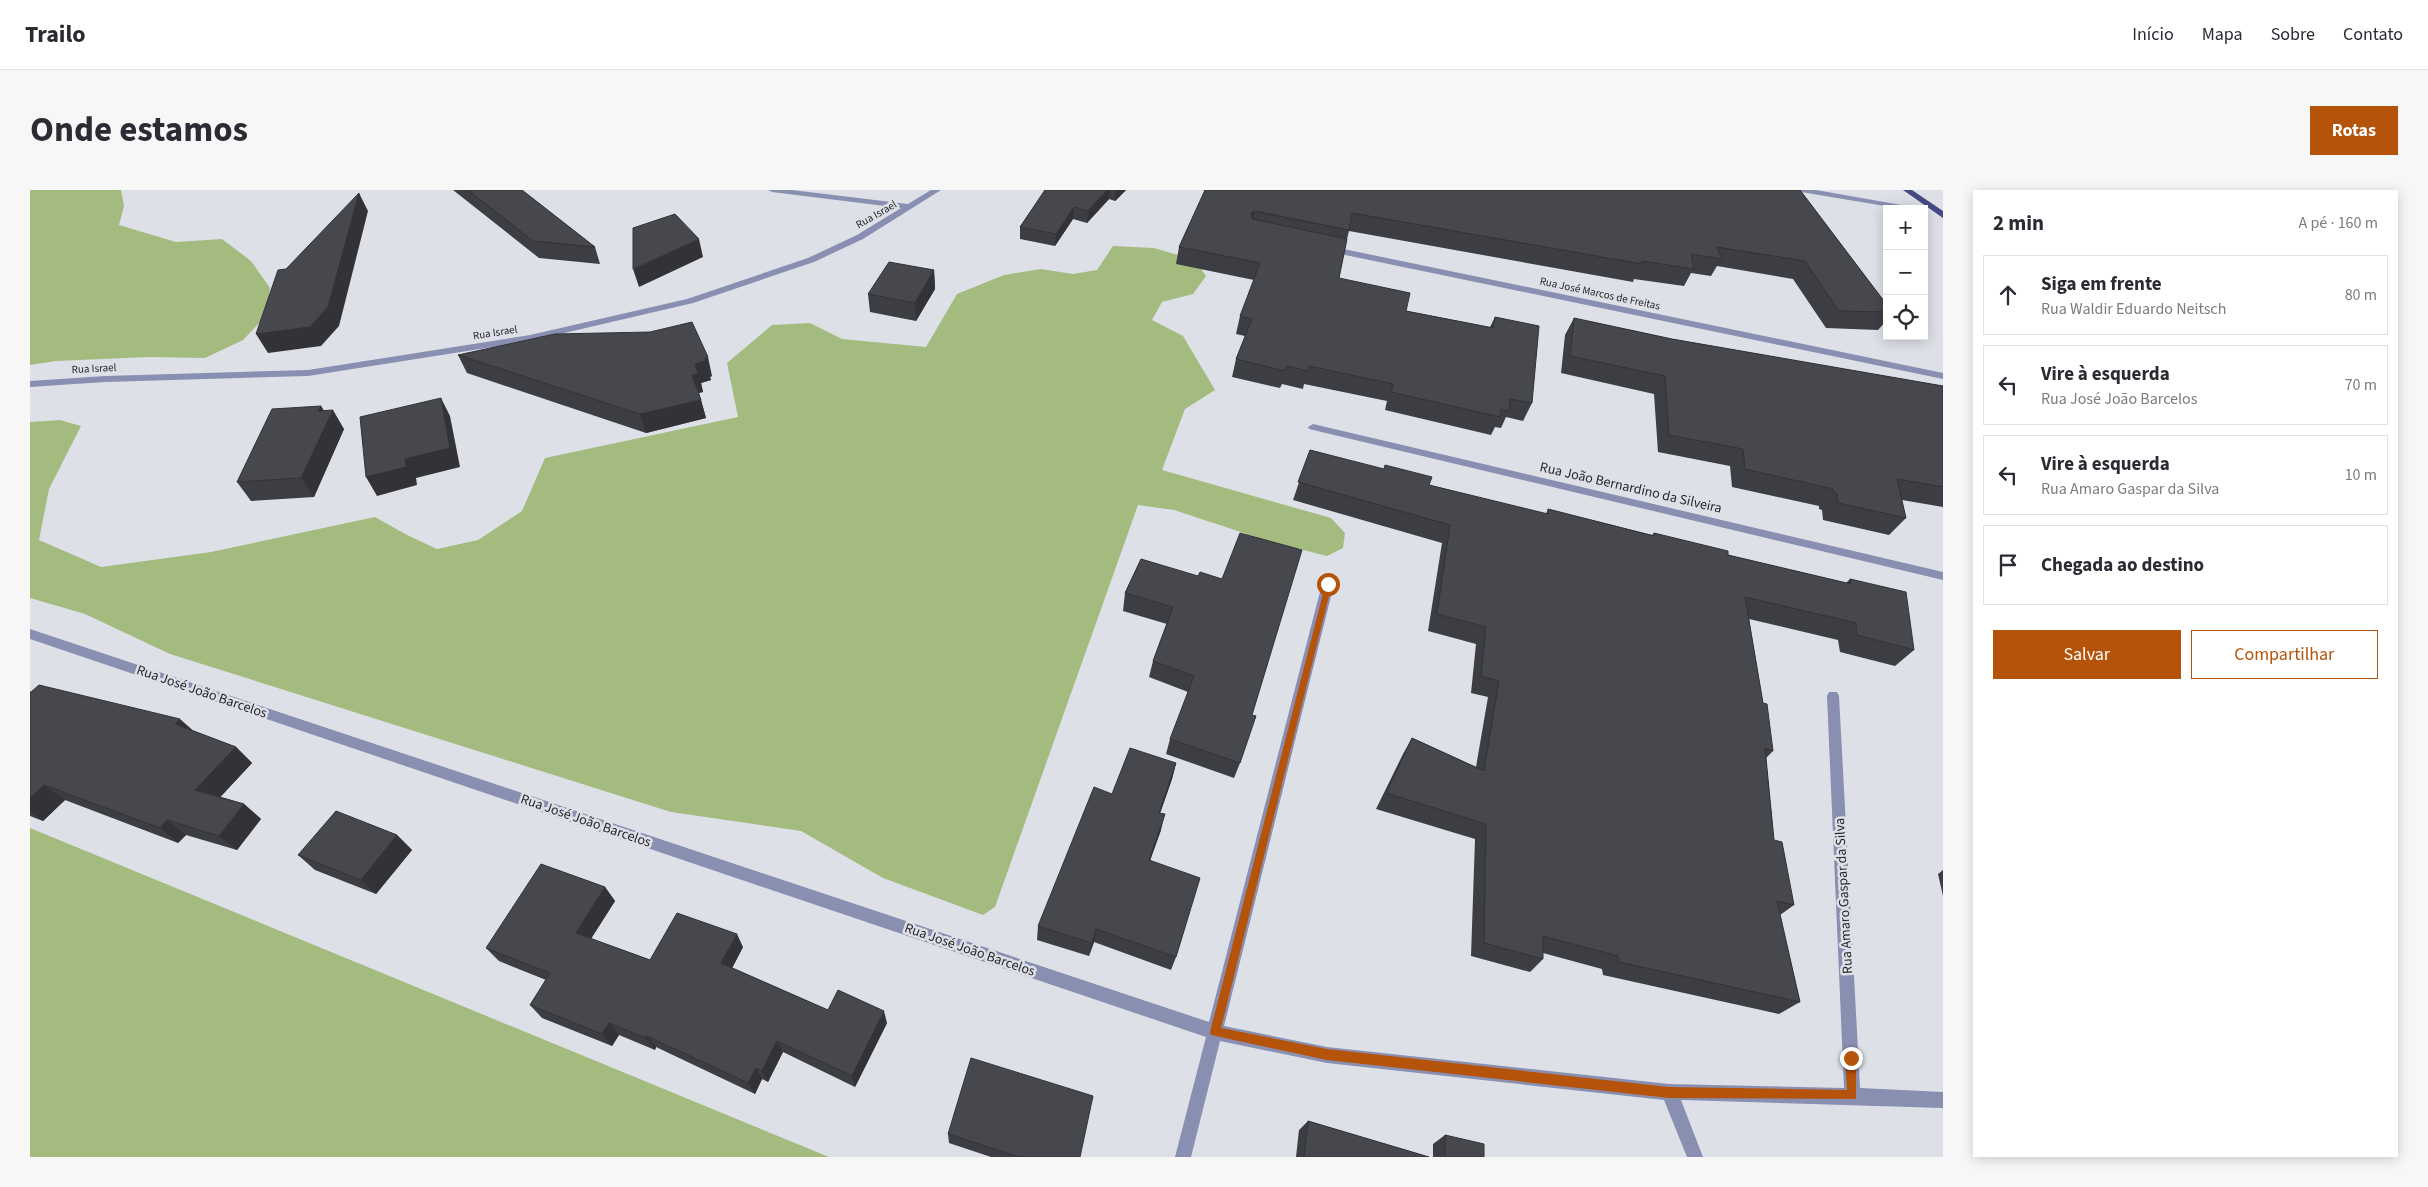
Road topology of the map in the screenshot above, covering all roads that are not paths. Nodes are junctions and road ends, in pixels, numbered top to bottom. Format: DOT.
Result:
graph roads {
  1 [pos="772,190"];
  2 [pos="937,190"];
  3 [pos="1801,190"];
  4 [pos="1907,190"];
  5 [pos="1895,205"];
  6 [pos="911,207"];
  7 [pos="1940,213"];
  8 [pos="1320,247"];
  9 [pos="1943,376"];
  10 [pos="30,384"];
  11 [pos="1313,428"];
  12 [pos="1943,576"];
  13 [pos="1328,584"];
  14 [pos="30,634"];
  15 [pos="1833,696"];
  16 [pos="1215,1032"];
  17 [pos="1669,1092"];
  18 [pos="1852,1096"];
  19 [pos="1943,1100"];
  20 [pos="1183,1157"];
  21 [pos="1695,1157"];
  1 -- 6 [label="street"];
  2 -- 6 [label="street, Rua Israel"];
  3 -- 5 [label="street"];
  4 -- 7 [label="main road"];
  6 -- 10 [label="street, Rua Israel"];
  8 -- 9 [label="street, Rua José Marcos de Freitas"];
  11 -- 12 [label="street, Rua João Bernardino da Silveira"];
  13 -- 16 [label="street"];
  14 -- 16 [label="street, Rua José João Barcelos"];
  15 -- 18 [label="street, Rua Amaro Gaspar da Silva"];
  16 -- 17 [label="street, Rua José João Barcelos"];
  16 -- 20 [label="street"];
  17 -- 18 [label="street, Rua José João Barcelos"];
  17 -- 21 [label="street"];
  18 -- 19 [label="street, Rua José João Barcelos"];
}
